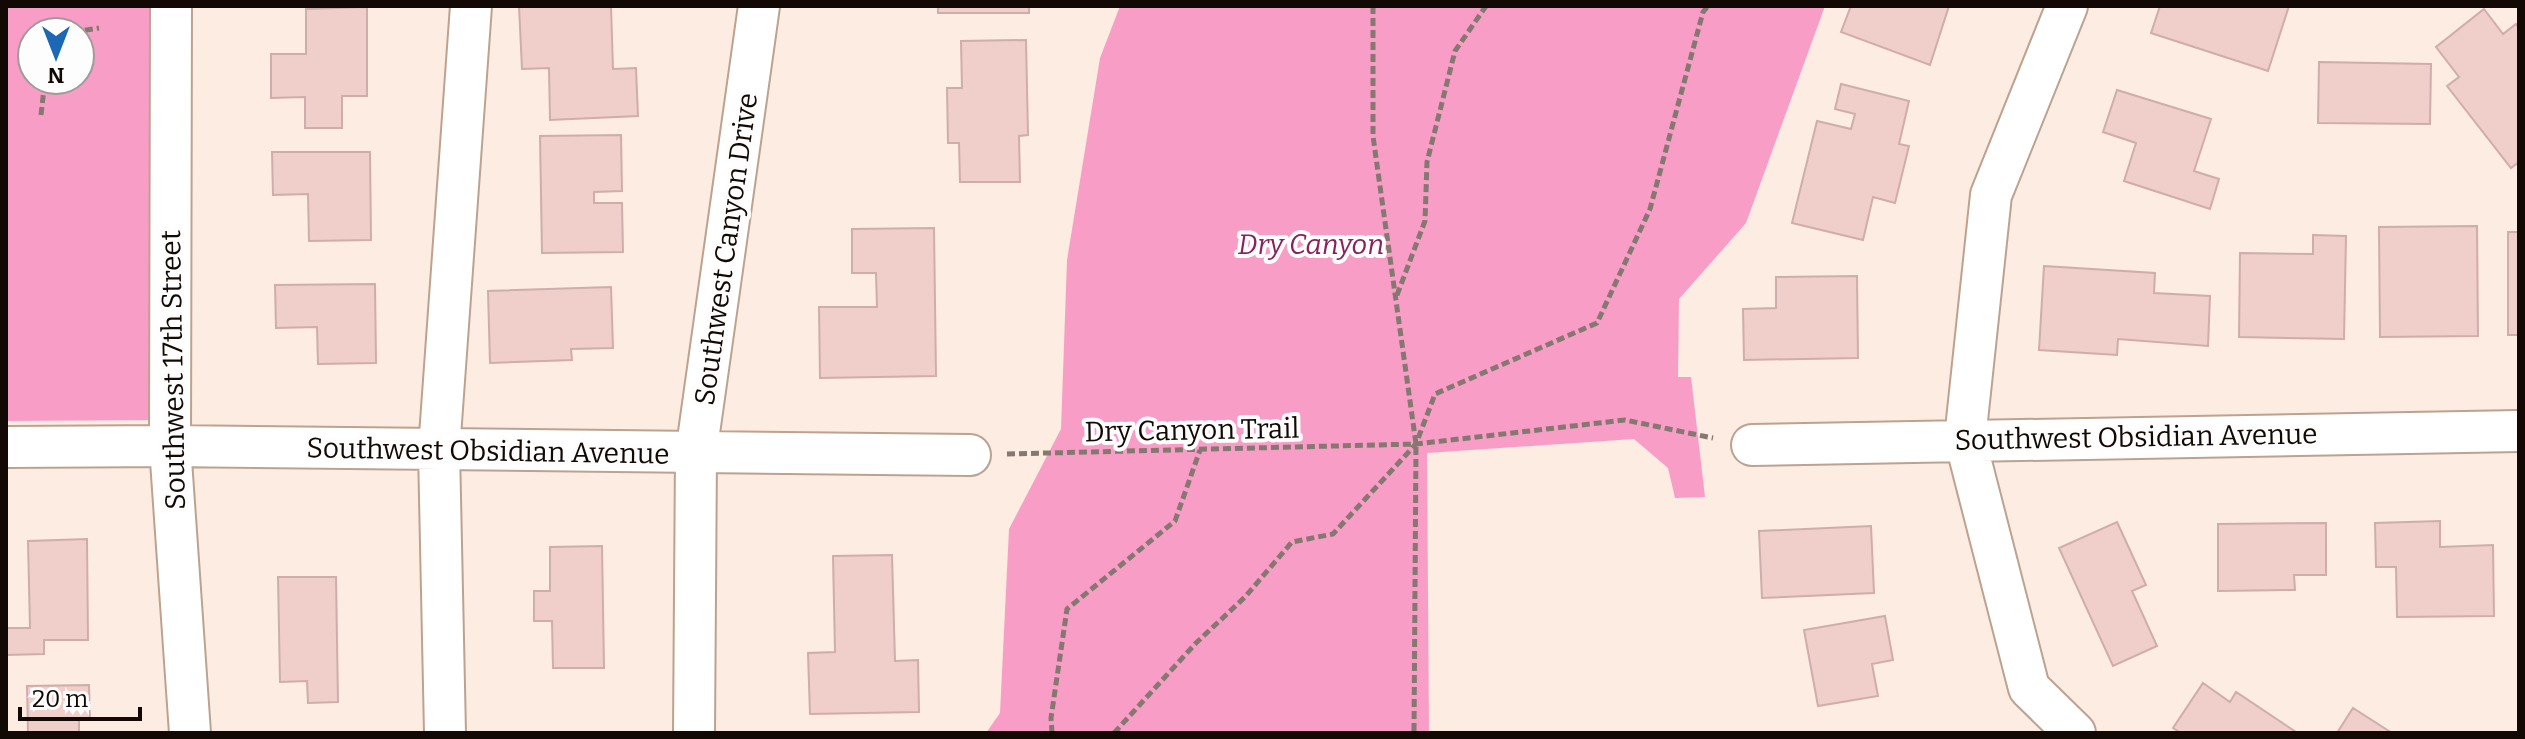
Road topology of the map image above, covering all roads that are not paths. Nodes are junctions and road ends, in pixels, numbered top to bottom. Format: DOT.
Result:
graph roads {
  1 [pos="171,6"];
  2 [pos="471,6"];
  3 [pos="759,6"];
  4 [pos="2067,6"];
  5 [pos="2519,431"];
  6 [pos="1965,439"];
  7 [pos="1752,445"];
  8 [pos="170,446"];
  9 [pos="6,447"];
  10 [pos="439,450"];
  11 [pos="696,454"];
  12 [pos="970,455"];
  13 [pos="190,733"];
  14 [pos="445,733"];
  15 [pos="694,733"];
  16 [pos="2075,733"];
  1 -- 8 [label="street, Southwest 17th Street"];
  2 -- 10 [label="street"];
  3 -- 11 [label="street, Southwest Canyon Drive"];
  4 -- 6 [label="street"];
  5 -- 6 [label="street, Southwest Obsidian Avenue"];
  6 -- 7 [label="street, Southwest Obsidian Avenue"];
  6 -- 16 [label="street"];
  8 -- 9 [label="street, Southwest Obsidian Avenue"];
  8 -- 10 [label="street, Southwest Obsidian Avenue"];
  8 -- 13 [label="street, Southwest 17th Street"];
  10 -- 11 [label="street, Southwest Obsidian Avenue"];
  10 -- 14 [label="street"];
  11 -- 12 [label="street, Southwest Obsidian Avenue"];
  11 -- 15 [label="street, Southwest Canyon Drive"];
}
